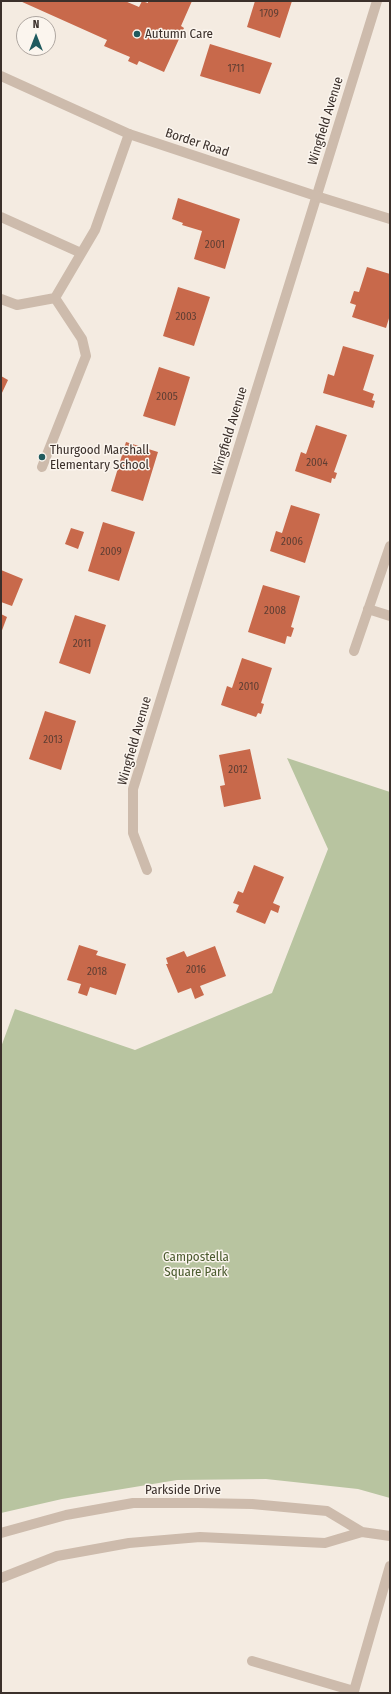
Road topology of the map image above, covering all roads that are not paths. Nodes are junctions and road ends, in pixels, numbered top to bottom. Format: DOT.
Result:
graph roads {
  1 [pos="378,1"];
  2 [pos="1,76"];
  3 [pos="129,134"];
  4 [pos="316,196"];
  5 [pos="1,217"];
  6 [pos="390,219"];
  7 [pos="81,253"];
  8 [pos="55,298"];
  9 [pos="1,300"];
  10 [pos="42,467"];
  11 [pos="390,546"];
  12 [pos="368,609"];
  13 [pos="390,616"];
  14 [pos="354,651"];
  15 [pos="147,870"];
  16 [pos="362,1532"];
  17 [pos="1,1533"];
  18 [pos="390,1536"];
  19 [pos="390,1566"];
  20 [pos="1,1578"];
  21 [pos="252,1661"];
  1 -- 4 [label="street, Wingfield Avenue"];
  2 -- 3 [label="street, Border Road"];
  3 -- 4 [label="street, Border Road"];
  3 -- 7 [label="street"];
  4 -- 6 [label="street, Border Road"];
  4 -- 15 [label="street, Wingfield Avenue"];
  5 -- 7 [label="street"];
  7 -- 8 [label="street"];
  8 -- 9 [label="street"];
  8 -- 10 [label="street"];
  11 -- 12 [label="street"];
  12 -- 13 [label="street"];
  12 -- 14 [label="street"];
  16 -- 17 [label="street, Parkside Drive"];
  16 -- 18 [label="street, Parkside Drive"];
  16 -- 20 [label="street, Parkside Drive"];
  19 -- 21 [label="street"];
}
